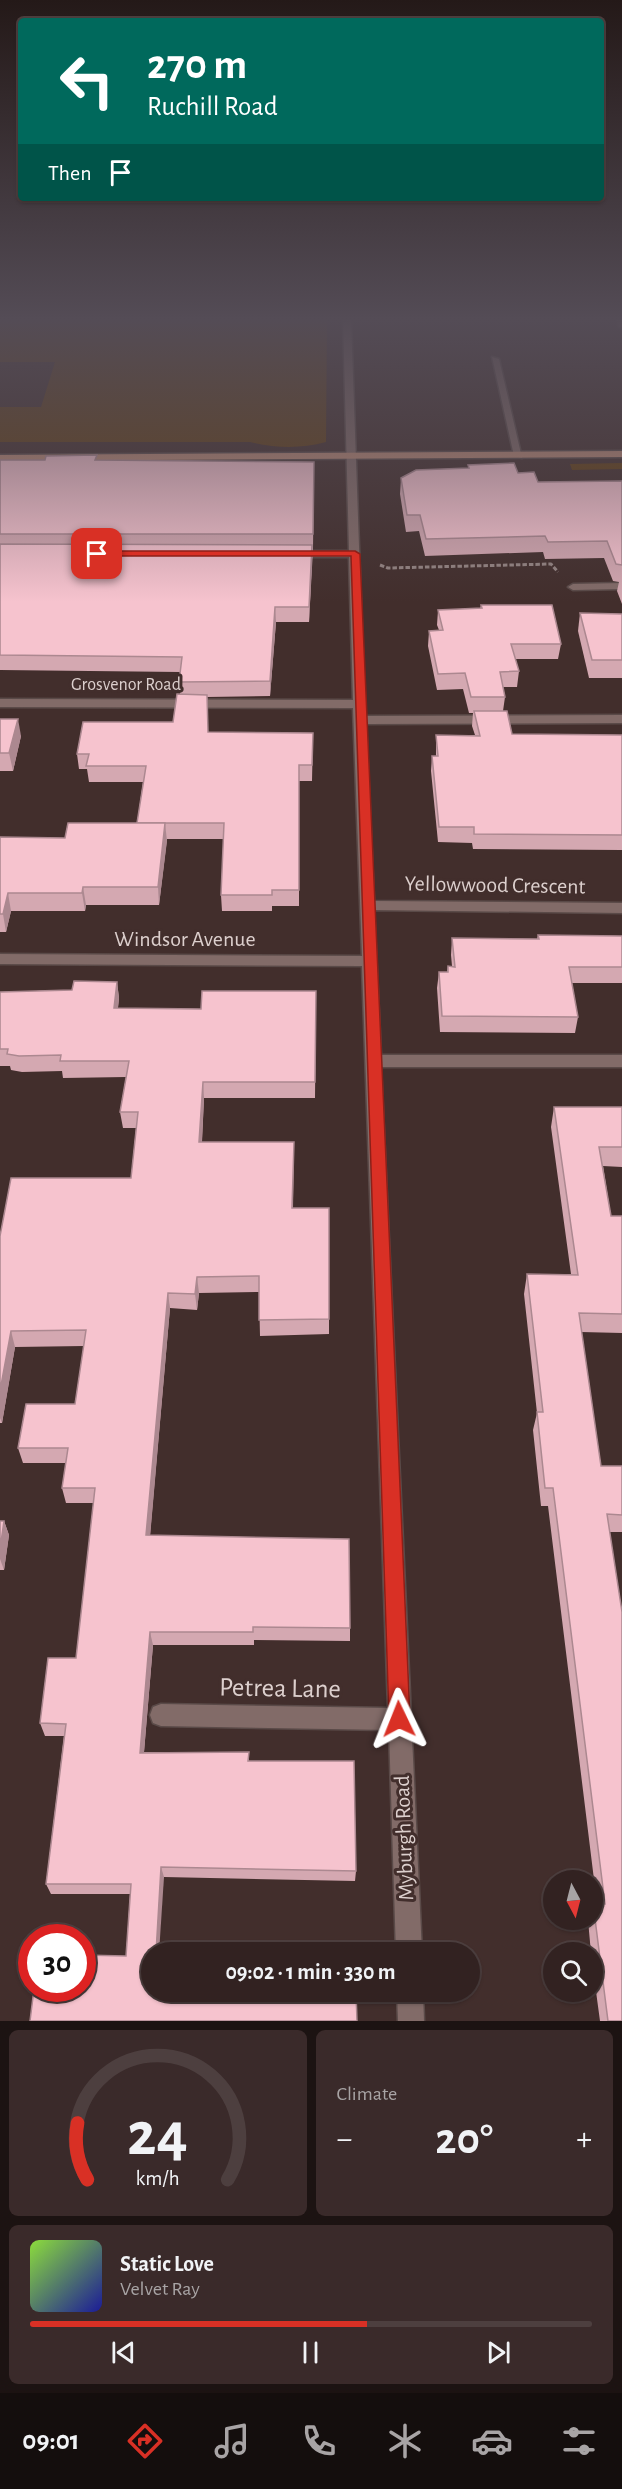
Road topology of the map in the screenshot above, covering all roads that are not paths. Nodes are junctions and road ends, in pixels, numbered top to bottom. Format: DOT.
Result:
graph roads {
  1 [pos="351,413"];
  2 [pos="509,413"];
  3 [pos="622,454"];
  4 [pos="519,456"];
  5 [pos="0,458"];
  6 [pos="353,458"];
  7 [pos="285,554"];
  8 [pos="355,554"];
  9 [pos="622,585"];
  10 [pos="573,587"];
  11 [pos="0,703"];
  12 [pos="359,712"];
  13 [pos="622,719"];
  14 [pos="367,905"];
  15 [pos="622,908"];
  16 [pos="0,958"];
  17 [pos="369,961"];
  18 [pos="374,1061"];
  19 [pos="622,1061"];
  20 [pos="161,1715"];
  21 [pos="399,1719"];
  22 [pos="409,1942"];
  23 [pos="410,2002"];
  24 [pos="411,2021"];
  1 -- 6 [label="street, Myburgh Road"];
  2 -- 4 [label="street"];
  3 -- 4 [label="main road"];
  4 -- 6 [label="main road"];
  5 -- 6 [label="main road"];
  6 -- 8 [label="street, Myburgh Road"];
  7 -- 8 [label="street"];
  8 -- 12 [label="street, Myburgh Road"];
  9 -- 10 [label="street"];
  11 -- 12 [label="street, Grosvenor Road"];
  12 -- 13 [label="street, Grosvenor Road"];
  12 -- 14 [label="street, Myburgh Road"];
  14 -- 15 [label="street, Yellowwood Crescent"];
  14 -- 17 [label="street, Myburgh Road"];
  16 -- 17 [label="street, Windsor Avenue"];
  17 -- 18 [label="street, Myburgh Road"];
  18 -- 19 [label="street"];
  18 -- 21 [label="street, Myburgh Road"];
  20 -- 21 [label="street, Petrea Lane"];
  21 -- 22 [label="street, Myburgh Road"];
  23 -- 24 [label="street"];
}
